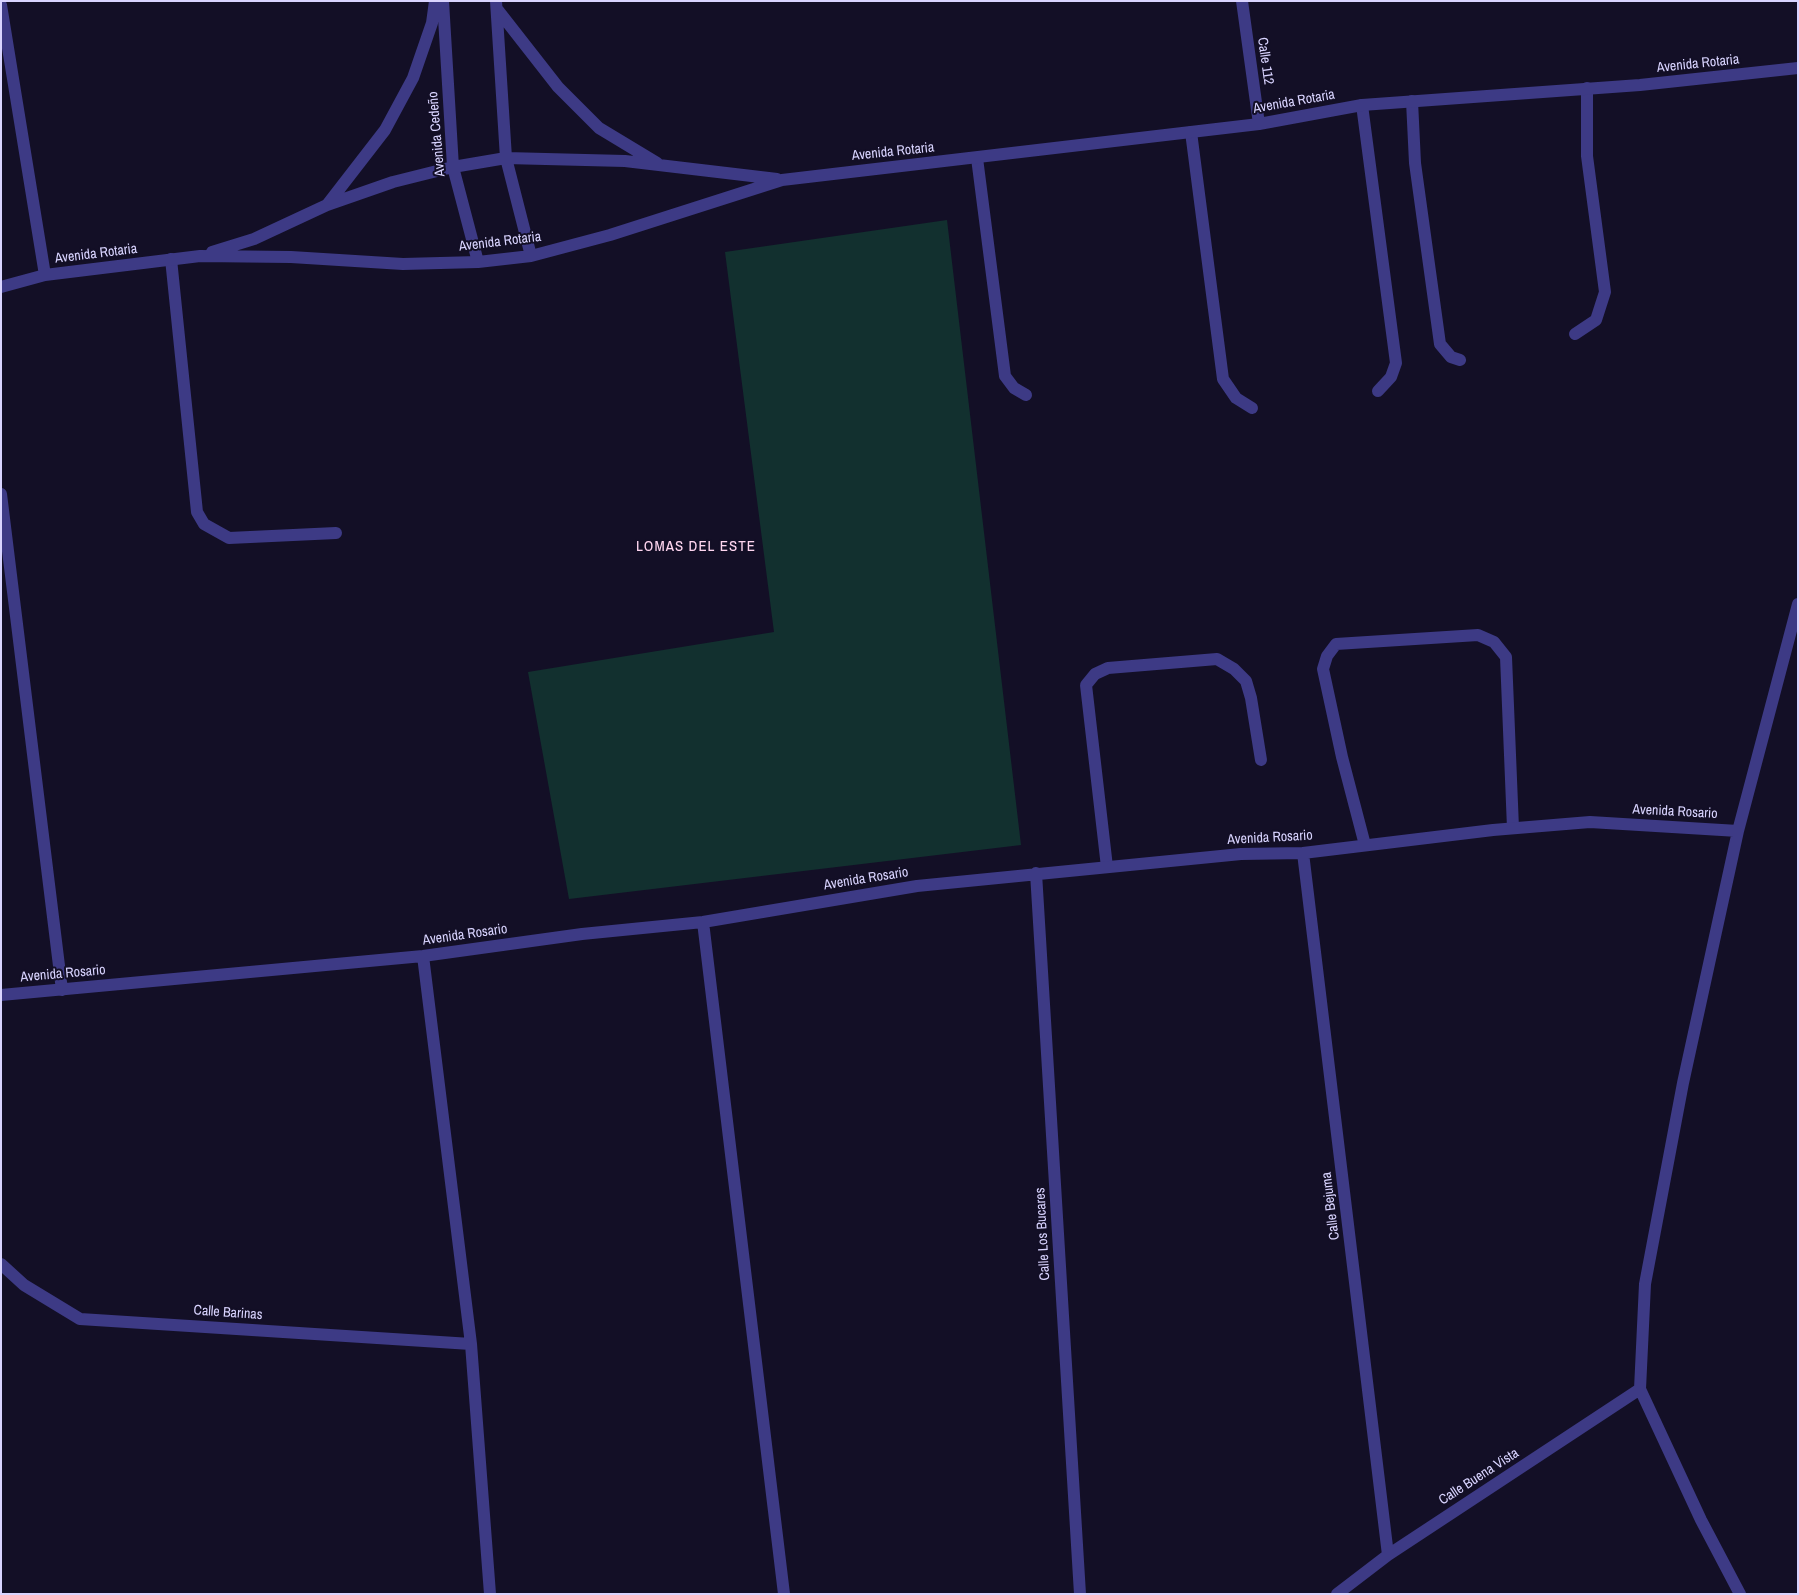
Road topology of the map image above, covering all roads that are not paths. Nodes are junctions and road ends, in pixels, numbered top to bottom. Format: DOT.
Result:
graph roads {
  1 [pos="435,1"];
  2 [pos="443,1"];
  3 [pos="1242,1"];
  4 [pos="1,5"];
  5 [pos="496,5"];
  6 [pos="1798,68"];
  7 [pos="1587,88"];
  8 [pos="1412,102"];
  9 [pos="1362,105"];
  10 [pos="1259,124"];
  11 [pos="1191,132"];
  12 [pos="506,158"];
  13 [pos="977,158"];
  14 [pos="659,164"];
  15 [pos="453,167"];
  16 [pos="782,180"];
  17 [pos="327,205"];
  18 [pos="200,256"];
  19 [pos="532,256"];
  20 [pos="172,259"];
  21 [pos="478,262"];
  22 [pos="46,275"];
  23 [pos="1,287"];
  24 [pos="1575,334"];
  25 [pos="1460,360"];
  26 [pos="1378,391"];
  27 [pos="1026,395"];
  28 [pos="1252,408"];
  29 [pos="1,494"];
  30 [pos="336,533"];
  31 [pos="1798,604"];
  32 [pos="1261,760"];
  33 [pos="1513,828"];
  34 [pos="1738,831"];
  35 [pos="1365,845"];
  36 [pos="1303,853"];
  37 [pos="1107,867"];
  38 [pos="1036,873"];
  39 [pos="703,922"];
  40 [pos="423,956"];
  41 [pos="62,990"];
  42 [pos="1,995"];
  43 [pos="1,1264"];
  44 [pos="471,1344"];
  45 [pos="1640,1389"];
  46 [pos="1388,1555"];
  47 [pos="490,1594"];
  48 [pos="784,1594"];
  49 [pos="1080,1594"];
  50 [pos="1337,1594"];
  51 [pos="1740,1594"];
  1 -- 17 [label="street"];
  2 -- 15 [label="street, Avenida Cedeño"];
  3 -- 10 [label="street, Calle 112"];
  4 -- 22 [label="street"];
  5 -- 12 [label="street"];
  5 -- 14 [label="street"];
  6 -- 7 [label="street, Avenida Rotaria"];
  7 -- 8 [label="street, Avenida Rotaria"];
  7 -- 24 [label="street"];
  8 -- 9 [label="street, Avenida Rotaria"];
  8 -- 25 [label="street"];
  9 -- 10 [label="street, Avenida Rotaria"];
  9 -- 26 [label="street"];
  10 -- 11 [label="street, Avenida Rotaria"];
  11 -- 13 [label="street, Avenida Rotaria"];
  11 -- 28 [label="street"];
  12 -- 14 [label="street"];
  12 -- 15 [label="street"];
  12 -- 19 [label="street"];
  13 -- 16 [label="street, Avenida Rotaria"];
  13 -- 27 [label="street"];
  14 -- 16 [label="street"];
  15 -- 17 [label="street"];
  15 -- 21 [label="street, Avenida Cedeño"];
  16 -- 19 [label="street, Avenida Rotaria"];
  17 -- 18 [label="street"];
  18 -- 20 [label="street, Avenida Rotaria"];
  18 -- 21 [label="street, Avenida Rotaria"];
  19 -- 21 [label="street, Avenida Rotaria"];
  20 -- 22 [label="street, Avenida Rotaria"];
  20 -- 30 [label="street"];
  22 -- 23 [label="street, Avenida Rotaria"];
  29 -- 41 [label="street"];
  31 -- 34 [label="street"];
  32 -- 37 [label="street"];
  33 -- 34 [label="street, Avenida Rosario"];
  33 -- 35 [label="street, Avenida Rosario"];
  33 -- 35 [label="street"];
  34 -- 45 [label="street"];
  35 -- 36 [label="street, Avenida Rosario"];
  36 -- 37 [label="street, Avenida Rosario"];
  36 -- 46 [label="street, Calle Bejuma"];
  37 -- 38 [label="street, Avenida Rosario"];
  38 -- 39 [label="street, Avenida Rosario"];
  38 -- 49 [label="street, Calle Los Bucares"];
  39 -- 40 [label="street, Avenida Rosario"];
  39 -- 48 [label="street"];
  40 -- 41 [label="street, Avenida Rosario"];
  40 -- 44 [label="street"];
  41 -- 42 [label="street, Avenida Rosario"];
  43 -- 44 [label="street, Calle Barinas"];
  44 -- 47 [label="street"];
  45 -- 46 [label="street, Calle Buena Vista"];
  45 -- 51 [label="street"];
  46 -- 50 [label="street, Calle Buena Vista"];
}
